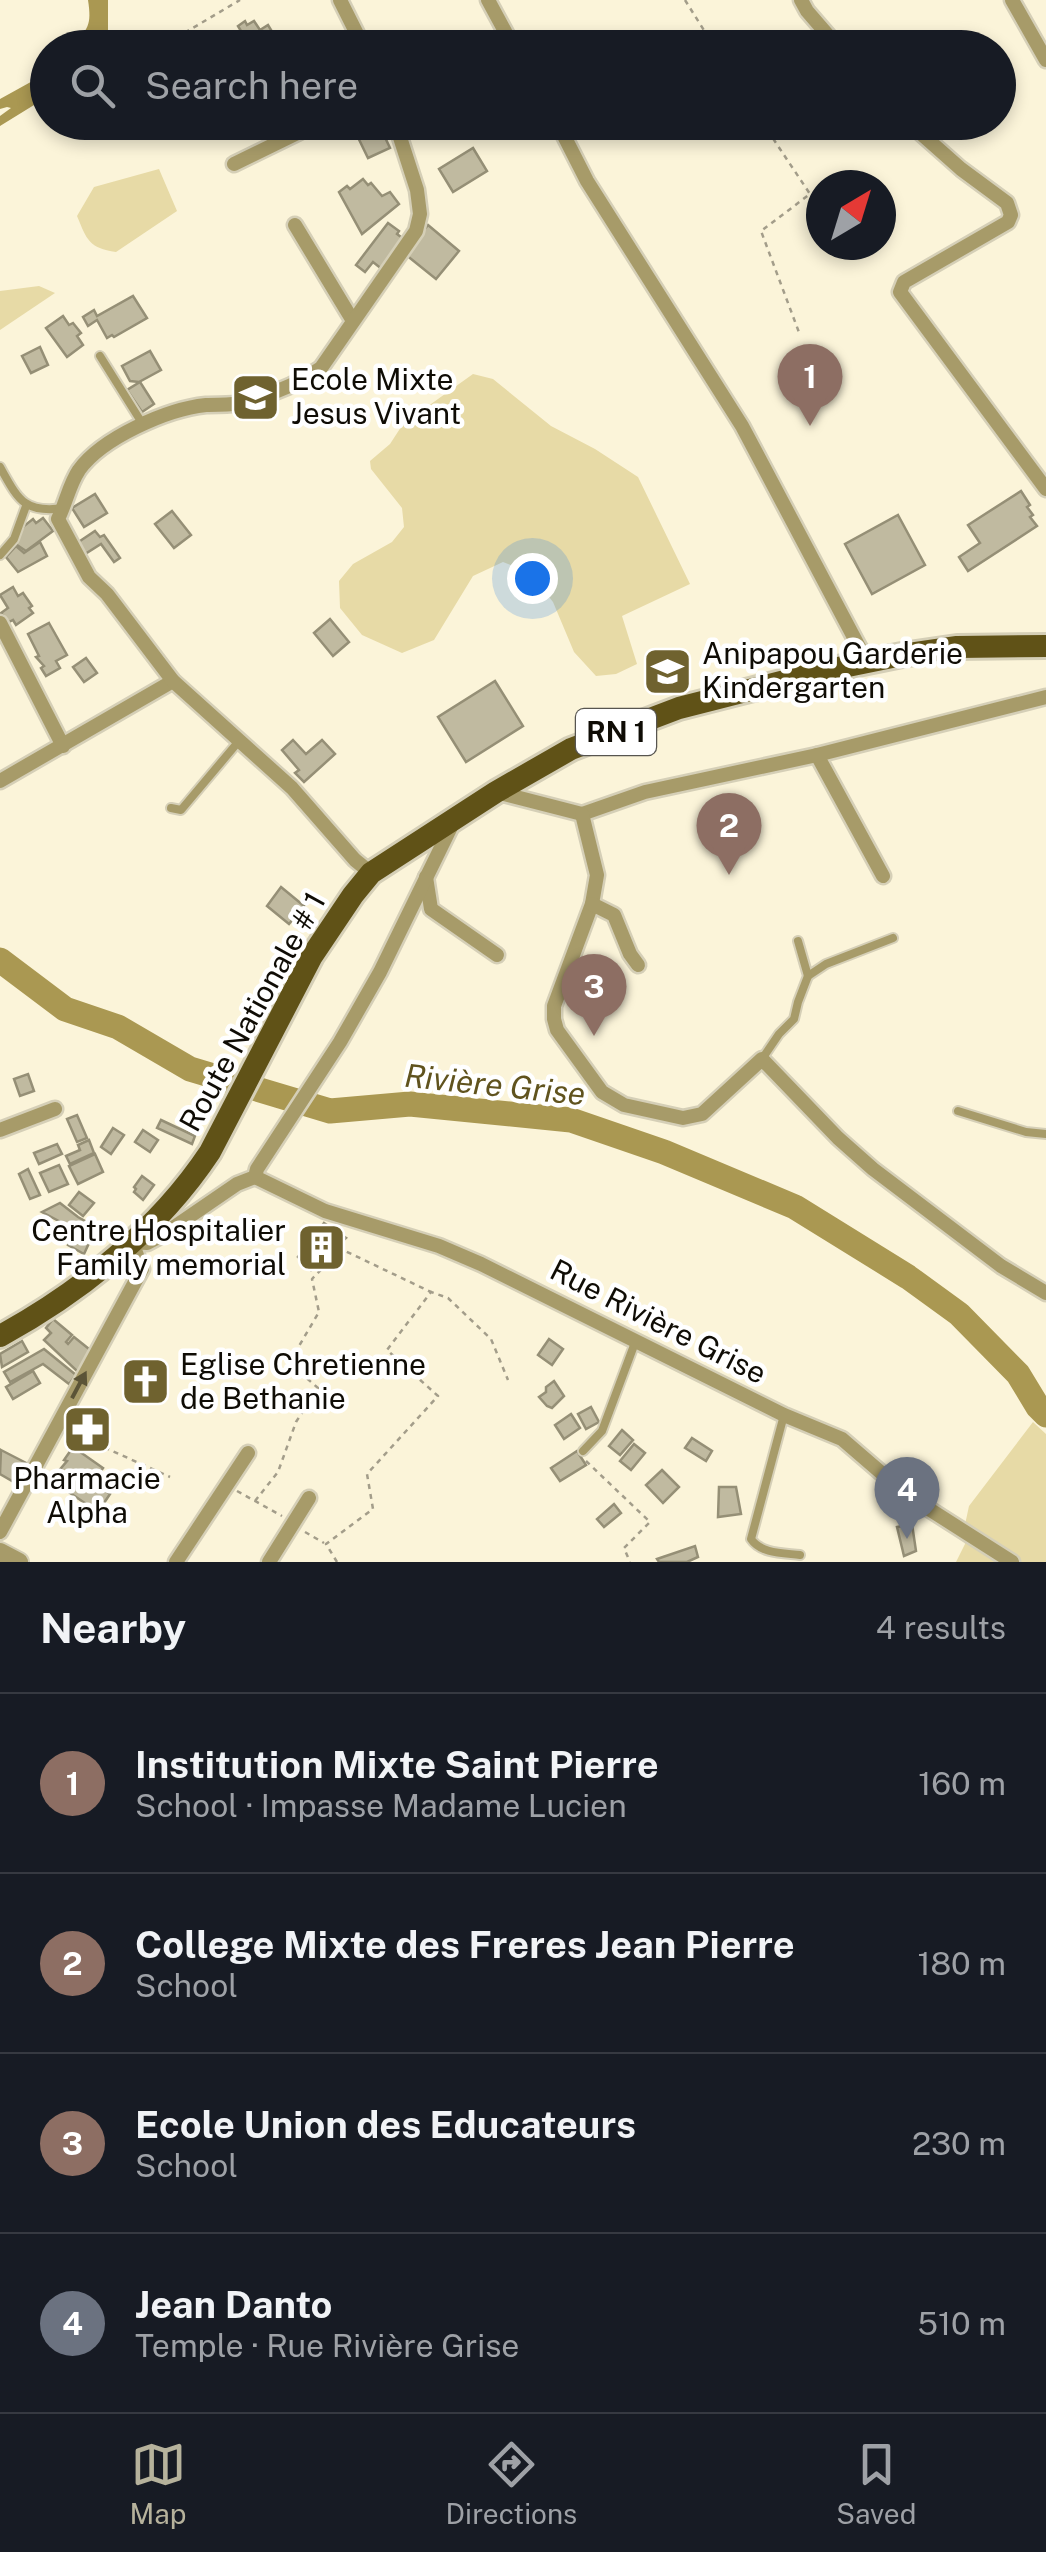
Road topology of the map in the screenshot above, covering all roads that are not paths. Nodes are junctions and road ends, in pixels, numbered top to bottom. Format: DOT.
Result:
graph roads {
  1 [pos="340,0"];
  2 [pos="488,0"];
  3 [pos="801,0"];
  4 [pos="1012,0"];
  5 [pos="355,30"];
  6 [pos="504,30"];
  7 [pos="823,30"];
  8 [pos="1046,60"];
  9 [pos="283,140"];
  10 [pos="400,140"];
  11 [pos="566,140"];
  12 [pos="928,140"];
  13 [pos="234,164"];
  14 [pos="295,225"];
  15 [pos="353,321"];
  16 [pos="100,356"];
  17 [pos="142,422"];
  18 [pos="0,467"];
  19 [pos="1046,488"];
  20 [pos="26,506"];
  21 [pos="64,508"];
  22 [pos="0,555"];
  23 [pos="0,623"];
  24 [pos="1046,646"];
  25 [pos="867,662"];
  26 [pos="173,682"];
  27 [pos="1046,697"];
  28 [pos="239,741"];
  29 [pos="63,746"];
  30 [pos="817,755"];
  31 [pos="0,781"];
  32 [pos="496,792"];
  33 [pos="171,808"];
  34 [pos="582,814"];
  35 [pos="456,817"];
  36 [pos="371,873"];
  37 [pos="882,876"];
  38 [pos="426,877"];
  39 [pos="592,904"];
  40 [pos="893,938"];
  41 [pos="798,940"];
  42 [pos="497,955"];
  43 [pos="638,965"];
  44 [pos="808,976"];
  45 [pos="762,1059"];
  46 [pos="55,1109"];
  47 [pos="958,1111"];
  48 [pos="0,1130"];
  49 [pos="1046,1134"];
  50 [pos="256,1173"];
  51 [pos="132,1242"];
  52 [pos="1046,1293"];
  53 [pos="0,1336"];
  54 [pos="636,1340"];
  55 [pos="784,1415"];
  56 [pos="583,1451"];
  57 [pos="248,1453"];
  58 [pos="309,1498"];
  59 [pos="0,1532"];
  60 [pos="0,1552"];
  61 [pos="800,1555"];
  62 [pos="19,1562"];
  63 [pos="176,1562"];
  64 [pos="269,1562"];
  65 [pos="1012,1562"];
  1 -- 5 [label="street"];
  2 -- 6 [label="street"];
  3 -- 7 [label="street"];
  4 -- 8 [label="street"];
  9 -- 13 [label="street"];
  10 -- 15 [label="street"];
  11 -- 25 [label="street"];
  12 -- 19 [label="street"];
  14 -- 15 [label="street"];
  15 -- 17 [label="street"];
  16 -- 17 [label="lane"];
  17 -- 21 [label="street"];
  18 -- 20 [label="lane"];
  20 -- 21 [label="lane"];
  20 -- 22 [label="lane"];
  21 -- 26 [label="street"];
  23 -- 29 [label="street"];
  24 -- 25 [label="main road, Route Nationale # 1 / RN 1"];
  25 -- 32 [label="main road, Route Nationale # 1 / RN 1"];
  26 -- 28 [label="street"];
  26 -- 29 [label="street"];
  27 -- 30 [label="street"];
  28 -- 33 [label="lane"];
  28 -- 36 [label="street"];
  29 -- 31 [label="street"];
  30 -- 34 [label="street"];
  30 -- 37 [label="street"];
  32 -- 34 [label="street"];
  32 -- 35 [label="main road, Route Nationale # 1 / RN 1"];
  34 -- 39 [label="street"];
  35 -- 36 [label="main road, Route Nationale # 1 / RN 1"];
  35 -- 38 [label="street"];
  36 -- 51 [label="main road, Route Nationale # 1 / RN 1"];
  38 -- 42 [label="street"];
  38 -- 50 [label="street"];
  39 -- 43 [label="street"];
  39 -- 45 [label="street"];
  40 -- 44 [label="lane"];
  41 -- 44 [label="lane"];
  44 -- 45 [label="lane"];
  45 -- 52 [label="street"];
  46 -- 48 [label="street"];
  47 -- 49 [label="lane"];
  50 -- 51 [label="street"];
  50 -- 54 [label="street, Rue Rivière Grise"];
  51 -- 53 [label="main road, Route Nationale # 1 / RN 1"];
  59 -- 51 [label="street, one-way"];
  54 -- 55 [label="street, Rue Rivière Grise"];
  54 -- 56 [label="lane"];
  55 -- 61 [label="lane"];
  55 -- 65 [label="street, Rue Rivière Grise"];
  57 -- 63 [label="street"];
  58 -- 64 [label="street"];
  60 -- 62 [label="street"];
}
